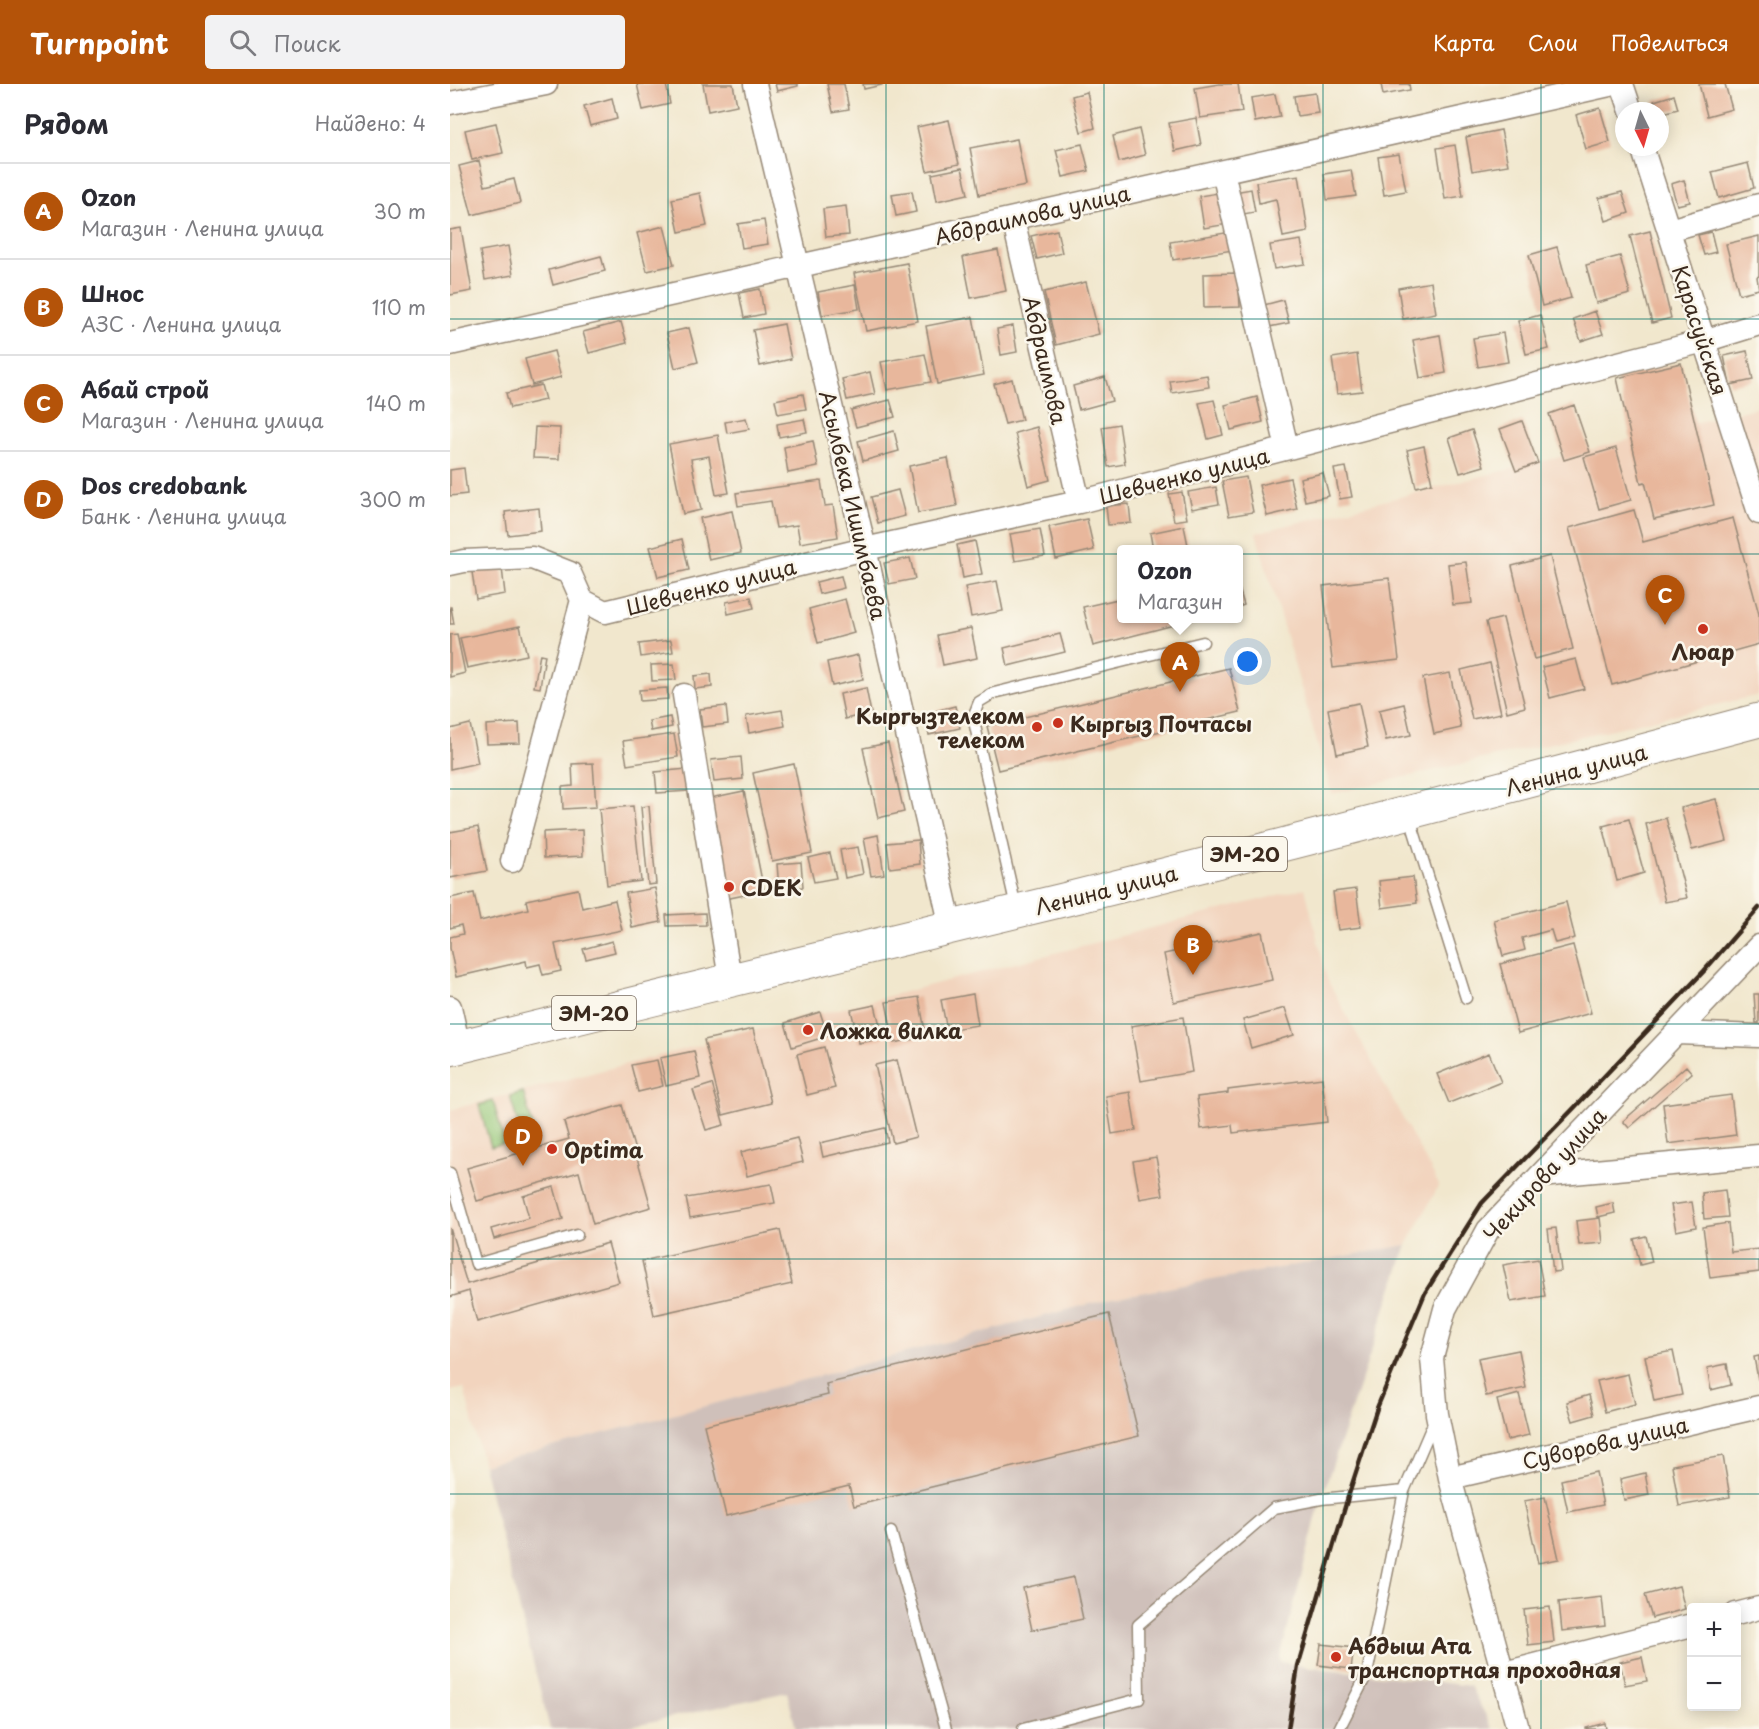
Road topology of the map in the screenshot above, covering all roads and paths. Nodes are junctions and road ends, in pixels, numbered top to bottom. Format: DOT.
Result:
graph roads {
  1 [pos="546,84"];
  2 [pos="755,84"];
  3 [pos="1614,84"];
  4 [pos="1622,84"];
  5 [pos="1628,102"];
  6 [pos="450,103"];
  7 [pos="1645,156"];
  8 [pos="1223,172"];
  9 [pos="1759,205"];
  10 [pos="1013,219"];
  11 [pos="1669,230"];
  12 [pos="797,267"];
  13 [pos="1759,324"];
  14 [pos="1704,341"];
  15 [pos="450,344"];
  16 [pos="1287,448"];
  17 [pos="1079,502"];
  18 [pos="1759,513"];
  19 [pos="865,549"];
  20 [pos="450,564"];
  21 [pos="582,600"];
  22 [pos="1203,642"];
  23 [pos="684,695"];
  24 [pos="1759,720"];
  25 [pos="1408,813"];
  26 [pos="512,861"];
  27 [pos="1017,910"];
  28 [pos="951,927"];
  29 [pos="1759,946"];
  30 [pos="730,979"];
  31 [pos="1466,998"];
  32 [pos="450,1007"];
  33 [pos="1677,1033"];
  34 [pos="1759,1036"];
  35 [pos="454,1048"];
  36 [pos="1759,1156"];
  37 [pos="450,1173"];
  38 [pos="1539,1176"];
  39 [pos="577,1235"];
  40 [pos="1759,1407"];
  41 [pos="1437,1414"];
  42 [pos="1450,1478"];
  43 [pos="1404,1491"];
  44 [pos="891,1532"];
  45 [pos="1759,1608"];
  46 [pos="1741,1613"];
  47 [pos="1687,1626"];
  48 [pos="1504,1673"];
  49 [pos="946,1729"];
  50 [pos="1023,1729"];
  51 [pos="1339,1729"];
  52 [pos="1518,1729"];
  1 -- 6 [label="street"];
  2 -- 12 [label="street, Асылбека Ишимбаева"];
  3 -- 8 [label="street, Абдраимова улица"];
  4 -- 5 [label="street"];
  7 -- 11 [label="street, Карасуйская"];
  8 -- 10 [label="street, Абдраимова улица"];
  8 -- 16 [label="street"];
  9 -- 11 [label="street"];
  10 -- 12 [label="street, Абдраимова улица"];
  10 -- 17 [label="street, Абдраимова"];
  11 -- 14 [label="street, Карасуйская"];
  12 -- 15 [label="street, Абдраимова улица"];
  12 -- 19 [label="street, Асылбека Ишимбаева"];
  13 -- 14 [label="street, Шевченко улица"];
  14 -- 16 [label="street, Шевченко улица"];
  14 -- 18 [label="street, Карасуйская"];
  16 -- 17 [label="street, Шевченко улица"];
  17 -- 19 [label="street, Шевченко улица"];
  19 -- 21 [label="street, Шевченко улица"];
  19 -- 28 [label="street, Асылбека Ишимбаева"];
  20 -- 21 [label="street"];
  21 -- 26 [label="street"];
  22 -- 27 [label="lane"];
  23 -- 30 [label="street"];
  24 -- 25 [label="main road, Ленина улица / ЭМ-20"];
  25 -- 27 [label="main road, Ленина улица / ЭМ-20"];
  25 -- 31 [label="lane"];
  27 -- 28 [label="main road, Ленина улица / ЭМ-20"];
  28 -- 30 [label="main road, Ленина улица / ЭМ-20"];
  29 -- 33 [label="street, Чекирова улица"];
  30 -- 35 [label="main road, Ленина улица / ЭМ-20"];
  32 -- 35 [label="street"];
  33 -- 34 [label="street"];
  33 -- 38 [label="street, Чекирова улица"];
  36 -- 38 [label="street"];
  37 -- 39 [label="lane"];
  38 -- 41 [label="street, Чекирова улица"];
  40 -- 42 [label="street, Суворова улица"];
  41 -- 42 [label="street, Чекирова улица"];
  41 -- 43 [label="lane"];
  42 -- 48 [label="street, Чекирова улица"];
  43 -- 50 [label="lane"];
  43 -- 51 [label="lane"];
  44 -- 49 [label="lane"];
  45 -- 46 [label="street"];
  47 -- 48 [label="street"];
  48 -- 52 [label="street, Чекирова улица"];
}
